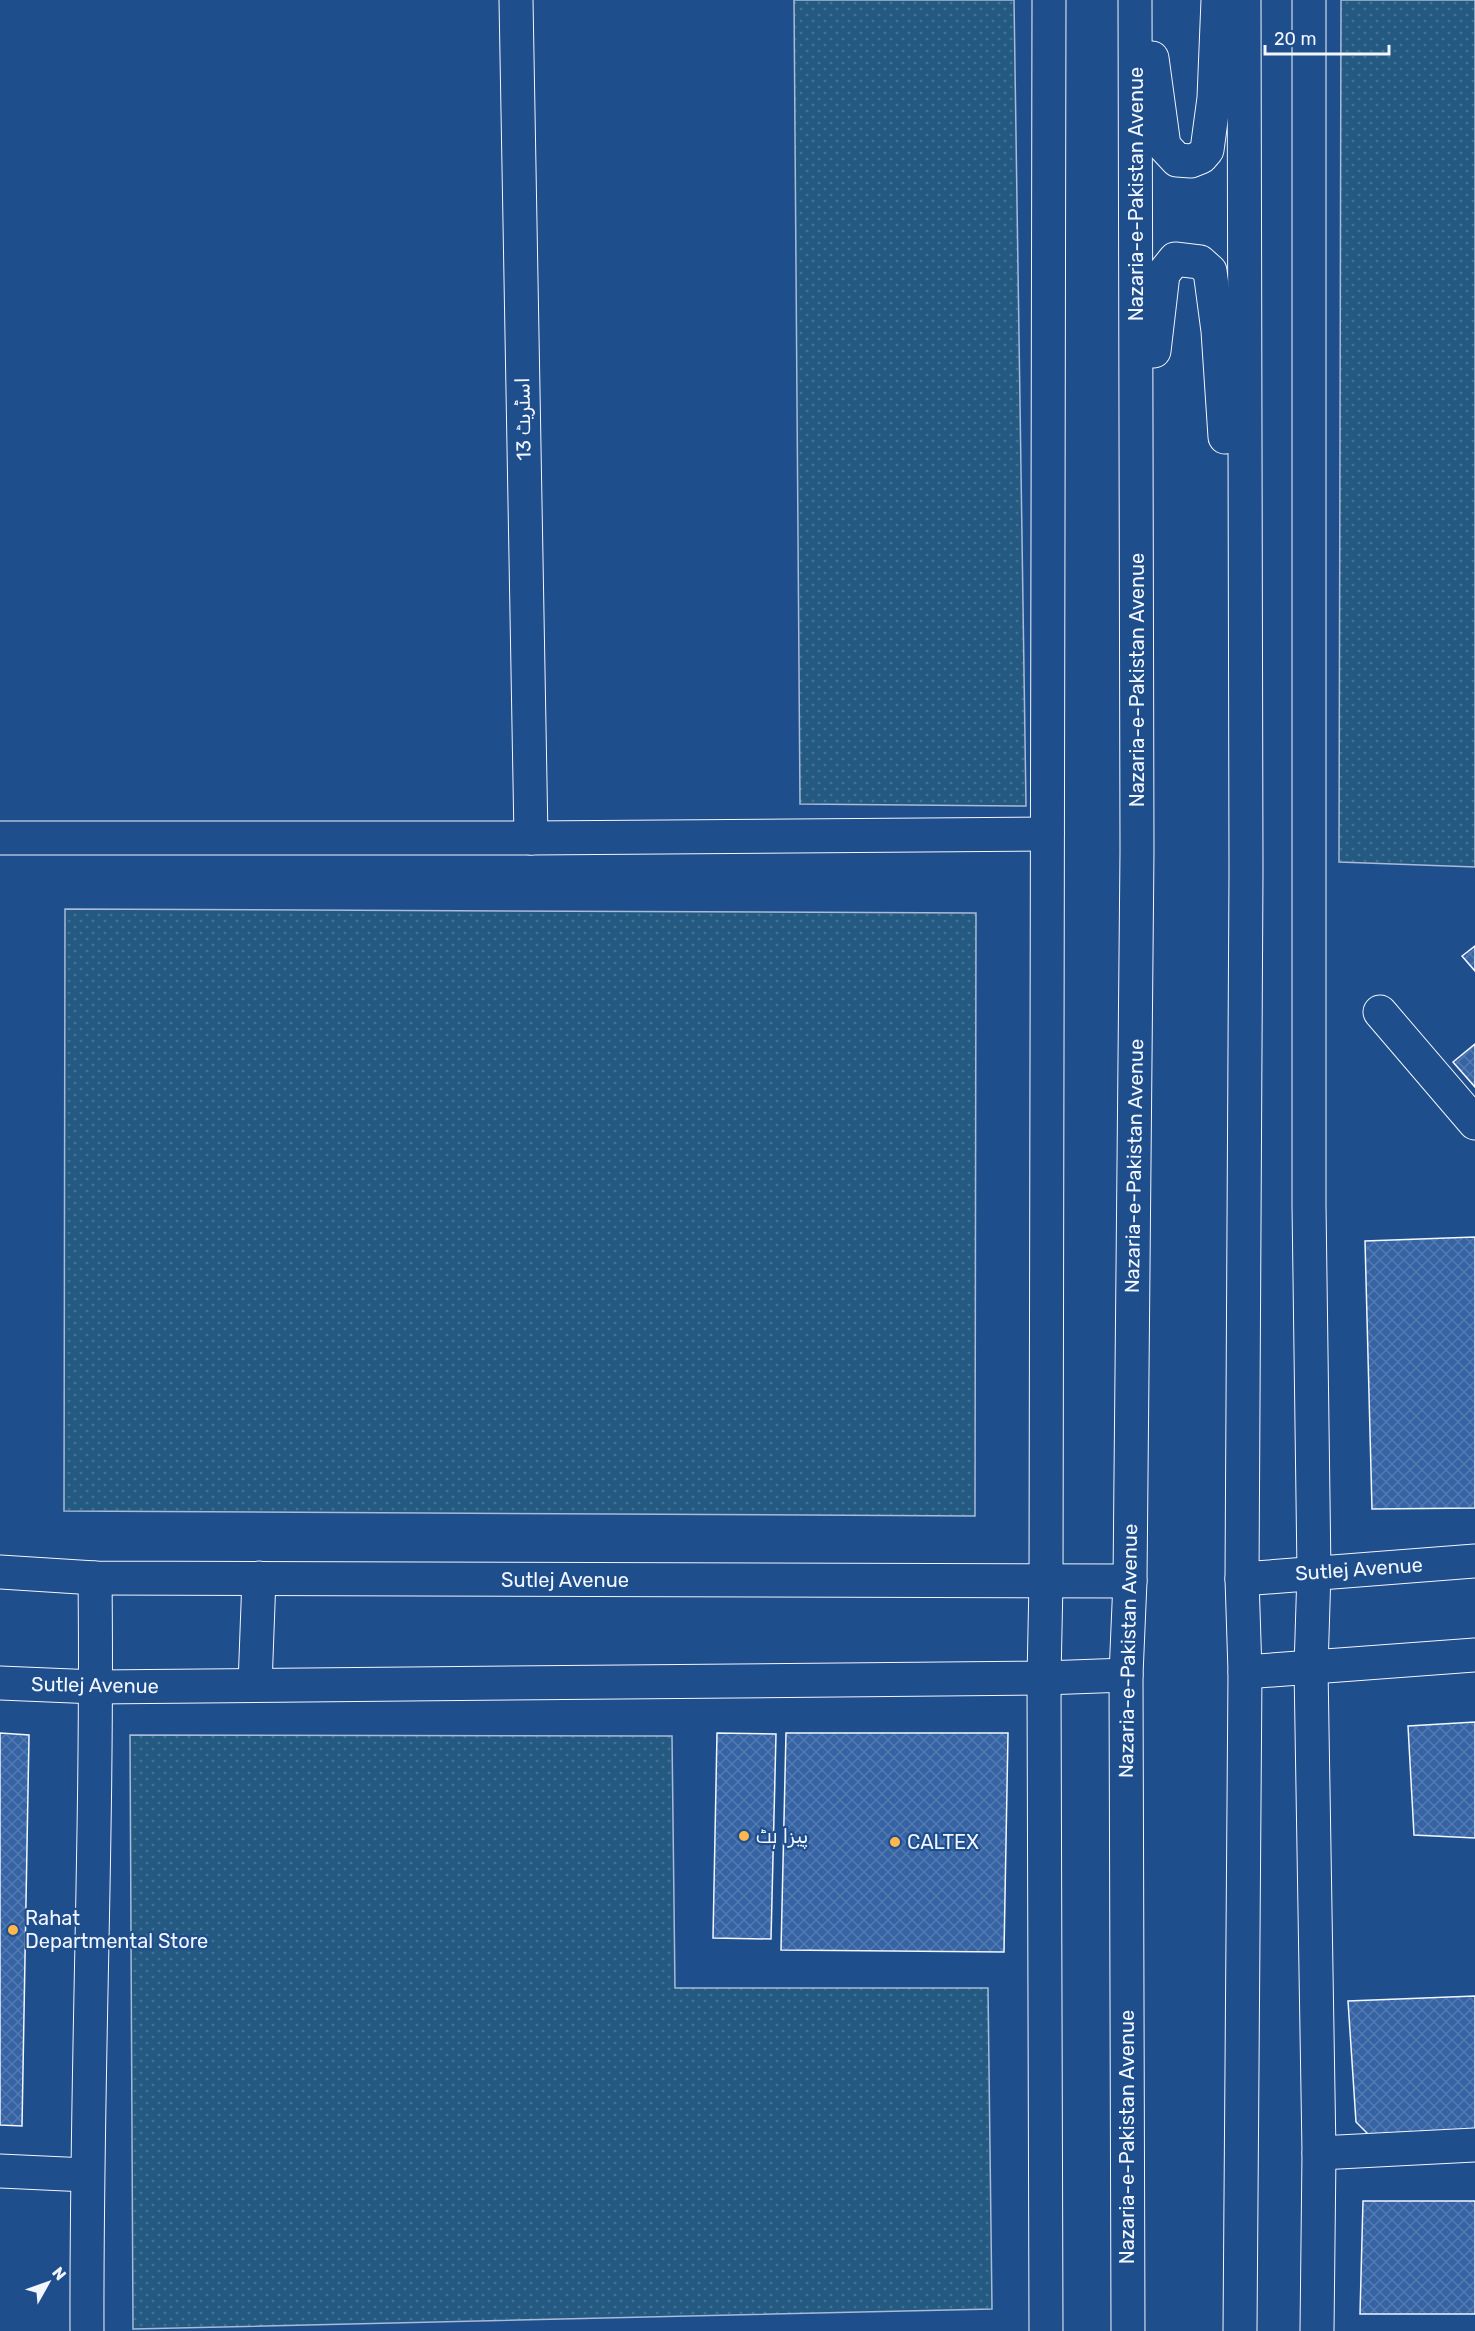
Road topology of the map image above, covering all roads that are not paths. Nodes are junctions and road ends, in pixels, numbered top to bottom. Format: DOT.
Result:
graph roads {
  1 [pos="516,0"];
  2 [pos="1049,0"];
  3 [pos="1135,0"];
  4 [pos="1148,0"];
  5 [pos="1218,0"];
  6 [pos="1244,0"];
  7 [pos="1309,0"];
  8 [pos="1136,520"];
  9 [pos="1246,554"];
  10 [pos="1047,834"];
  11 [pos="0,838"];
  12 [pos="531,838"];
  13 [pos="1380,1012"];
  14 [pos="1475,1123"];
  15 [pos="1475,1561"];
  16 [pos="0,1572"];
  17 [pos="1314,1572"];
  18 [pos="95,1578"];
  19 [pos="259,1578"];
  20 [pos="1242,1579"];
  21 [pos="1130,1581"];
  22 [pos="1046,1582"];
  23 [pos="1475,1655"];
  24 [pos="1311,1668"];
  25 [pos="1245,1672"];
  26 [pos="1126,1675"];
  27 [pos="1044,1678"];
  28 [pos="0,1683"];
  29 [pos="255,1685"];
  30 [pos="96,1687"];
  31 [pos="1475,2145"];
  32 [pos="1319,2153"];
  33 [pos="0,2171"];
  34 [pos="87,2175"];
  35 [pos="87,2331"];
  36 [pos="1046,2331"];
  37 [pos="1128,2331"];
  38 [pos="1240,2331"];
  39 [pos="1317,2331"];
  1 -- 12 [label="street, اسٹریٹ 13"];
  2 -- 10 [label="street"];
  3 -- 8 [label="street, Nazaria-e-Pakistan Avenue"];
  4 -- 5 [label="street"];
  6 -- 9 [label="street"];
  7 -- 17 [label="street"];
  8 -- 9 [label="street"];
  8 -- 21 [label="street, Nazaria-e-Pakistan Avenue"];
  9 -- 20 [label="street"];
  10 -- 12 [label="street"];
  10 -- 22 [label="street"];
  11 -- 12 [label="street"];
  13 -- 14 [label="street"];
  15 -- 17 [label="street, Sutlej Avenue"];
  16 -- 18 [label="street, Sutlej Avenue"];
  17 -- 20 [label="street, Sutlej Avenue"];
  17 -- 24 [label="street"];
  18 -- 19 [label="street, Sutlej Avenue"];
  18 -- 30 [label="street"];
  19 -- 22 [label="street, Sutlej Avenue"];
  19 -- 29 [label="street"];
  20 -- 25 [label="street"];
  21 -- 22 [label="street, Sutlej Avenue"];
  21 -- 26 [label="street, Nazaria-e-Pakistan Avenue"];
  22 -- 27 [label="street"];
  23 -- 24 [label="street"];
  24 -- 25 [label="street"];
  24 -- 32 [label="street"];
  25 -- 38 [label="street"];
  26 -- 27 [label="street, Sutlej Avenue"];
  26 -- 37 [label="street, Nazaria-e-Pakistan Avenue"];
  27 -- 29 [label="street, Sutlej Avenue"];
  27 -- 36 [label="street"];
  28 -- 30 [label="street, Sutlej Avenue"];
  29 -- 30 [label="street, Sutlej Avenue"];
  30 -- 34 [label="street"];
  31 -- 32 [label="street"];
  32 -- 39 [label="street"];
  33 -- 34 [label="street"];
  34 -- 35 [label="street"];
}
